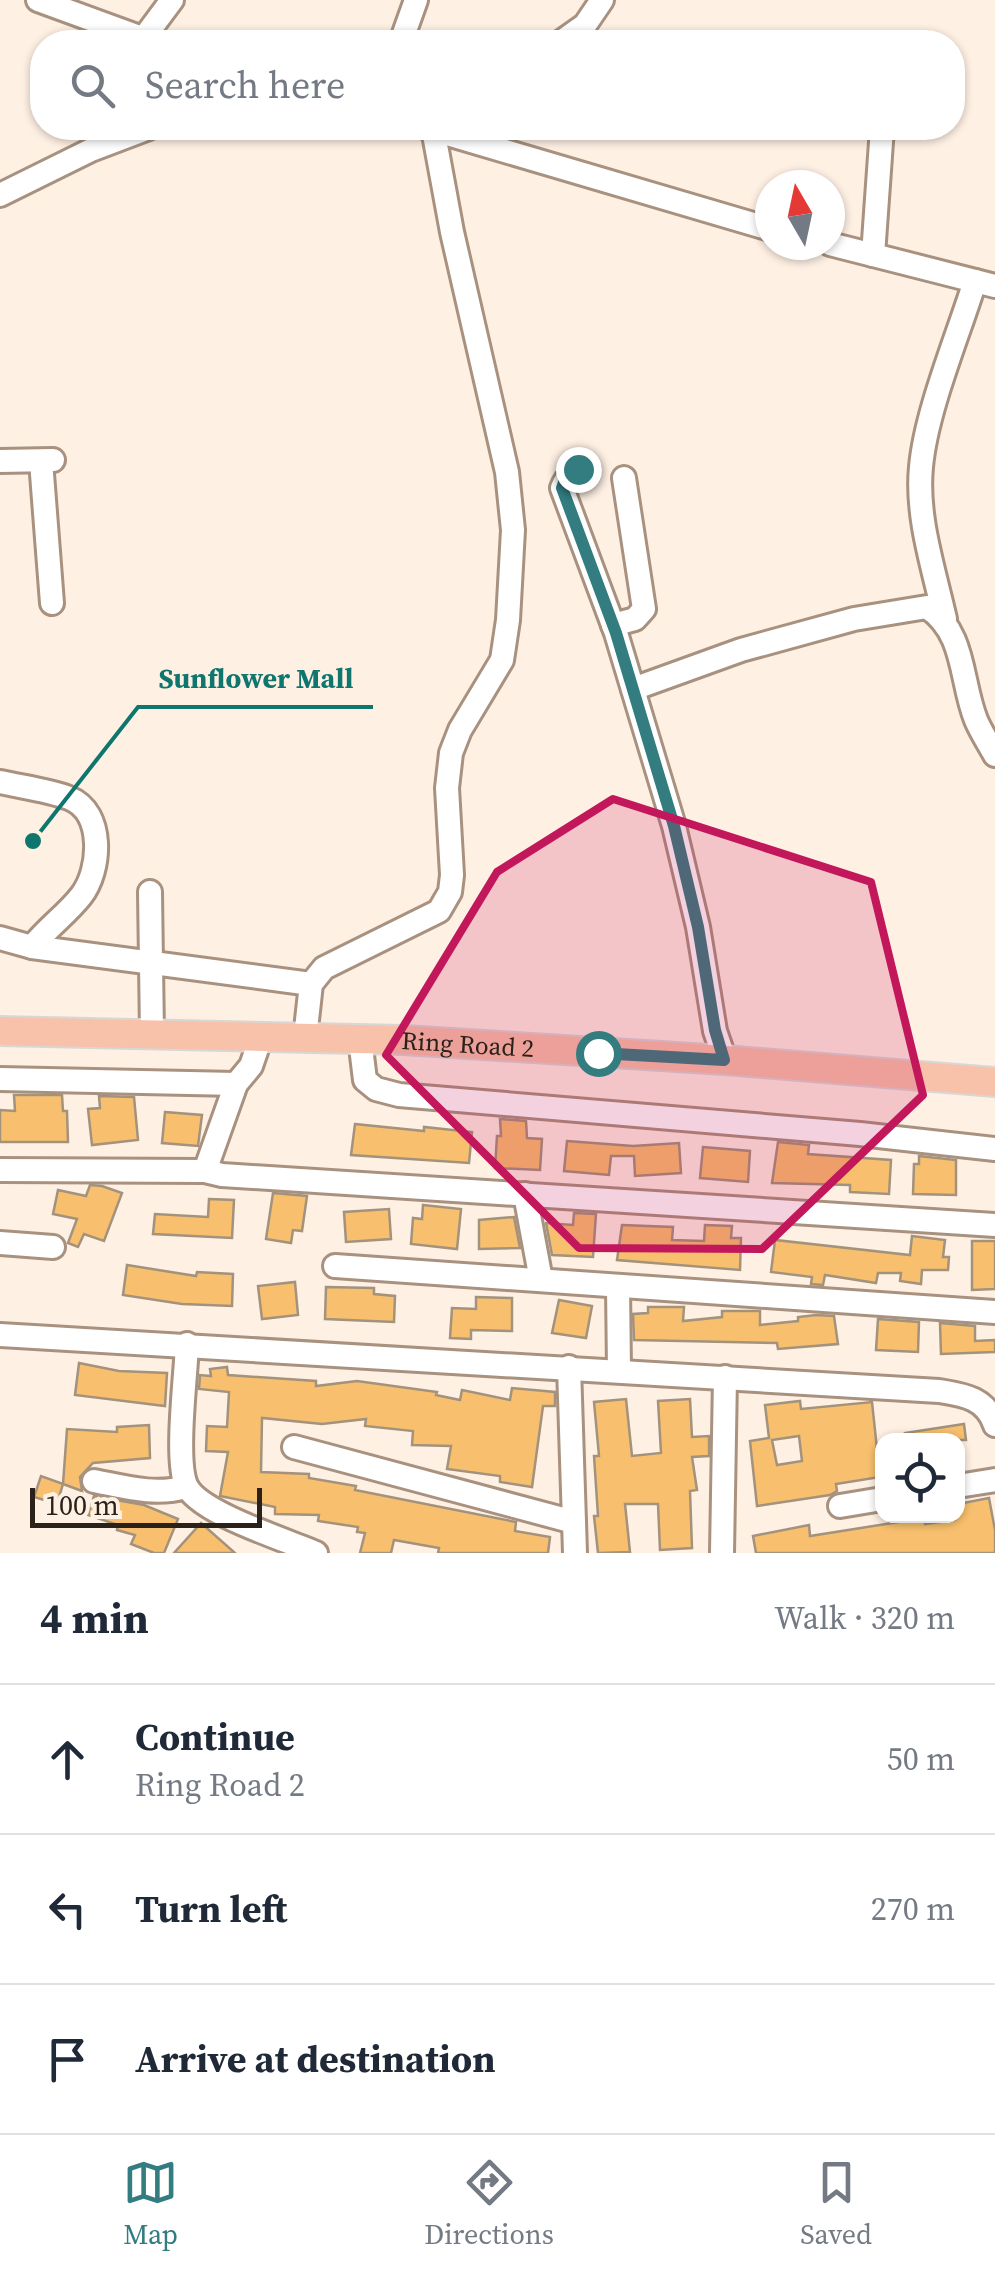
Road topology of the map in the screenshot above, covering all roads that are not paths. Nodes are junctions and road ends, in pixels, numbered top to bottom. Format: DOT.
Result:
graph roads {
  1 [pos="172,0"];
  2 [pos="416,0"];
  3 [pos="602,0"];
  4 [pos="46,1"];
  5 [pos="122,30"];
  6 [pos="154,30"];
  7 [pos="405,30"];
  8 [pos="577,30"];
  9 [pos="118,140"];
  10 [pos="433,140"];
  11 [pos="486,140"];
  12 [pos="881,140"];
  13 [pos="0,195"];
  14 [pos="755,224"];
  15 [pos="845,248"];
  16 [pos="873,255"];
  17 [pos="985,284"];
  18 [pos="0,462"];
  19 [pos="588,468"];
  20 [pos="624,478"];
  21 [pos="52,604"];
  22 [pos="945,619"];
  23 [pos="613,625"];
  24 [pos="633,688"];
  25 [pos="995,756"];
  26 [pos="0,782"];
  27 [pos="150,892"];
  28 [pos="0,938"];
  29 [pos="32,947"];
  30 [pos="152,963"];
  31 [pos="311,984"];
  32 [pos="0,1030"];
  33 [pos="152,1034"];
  34 [pos="261,1037"];
  35 [pos="305,1038"];
  36 [pos="360,1038"];
  37 [pos="724,1060"];
  38 [pos="0,1079"];
  39 [pos="995,1082"];
  40 [pos="236,1084"];
  41 [pos="995,1149"];
  42 [pos="0,1170"];
  43 [pos="205,1172"];
  44 [pos="524,1194"];
  45 [pos="995,1224"];
  46 [pos="0,1243"];
  47 [pos="53,1247"];
  48 [pos="335,1266"];
  49 [pos="540,1280"];
  50 [pos="618,1286"];
  51 [pos="995,1312"];
  52 [pos="0,1335"];
  53 [pos="187,1344"];
  54 [pos="569,1368"];
  55 [pos="619,1371"];
  56 [pos="725,1377"];
  57 [pos="995,1425"];
  58 [pos="294,1446"];
  59 [pos="995,1480"];
  60 [pos="94,1481"];
  61 [pos="965,1485"];
  62 [pos="186,1488"];
  63 [pos="875,1500"];
  64 [pos="840,1506"];
  65 [pos="574,1522"];
  66 [pos="316,1553"];
  67 [pos="575,1553"];
  68 [pos="722,1553"];
  1 -- 6 [label="street"];
  2 -- 7 [label="street"];
  3 -- 8 [label="street"];
  4 -- 5 [label="street"];
  9 -- 13 [label="street"];
  10 -- 31 [label="street"];
  11 -- 14 [label="street"];
  12 -- 16 [label="street"];
  15 -- 16 [label="street"];
  16 -- 17 [label="street"];
  17 -- 22 [label="street"];
  18 -- 21 [label="street"];
  19 -- 23 [label="street"];
  20 -- 23 [label="street"];
  22 -- 24 [label="street"];
  22 -- 25 [label="street"];
  23 -- 24 [label="street"];
  24 -- 37 [label="street"];
  26 -- 29 [label="street"];
  27 -- 30 [label="street"];
  28 -- 29 [label="street"];
  29 -- 30 [label="street"];
  30 -- 31 [label="street"];
  30 -- 33 [label="street"];
  31 -- 35 [label="street"];
  32 -- 33 [label="main road, Ring Road 2"];
  33 -- 34 [label="main road, Ring Road 2"];
  34 -- 35 [label="main road, Ring Road 2"];
  34 -- 40 [label="street"];
  35 -- 36 [label="main road, Ring Road 2"];
  36 -- 37 [label="main road, Ring Road 2"];
  36 -- 41 [label="street"];
  37 -- 39 [label="main road, Ring Road 2"];
  38 -- 40 [label="street"];
  40 -- 43 [label="street"];
  42 -- 43 [label="street"];
  43 -- 44 [label="street"];
  44 -- 45 [label="street"];
  44 -- 49 [label="street"];
  46 -- 47 [label="street"];
  48 -- 49 [label="street"];
  49 -- 50 [label="street"];
  50 -- 51 [label="street"];
  50 -- 55 [label="street"];
  52 -- 53 [label="street"];
  53 -- 54 [label="street"];
  53 -- 62 [label="street"];
  54 -- 55 [label="street"];
  54 -- 65 [label="street"];
  55 -- 56 [label="street"];
  56 -- 57 [label="street"];
  56 -- 68 [label="street"];
  58 -- 65 [label="street"];
  59 -- 61 [label="street"];
  60 -- 62 [label="street"];
  62 -- 66 [label="street"];
  63 -- 64 [label="street"];
  65 -- 67 [label="street"];
}
